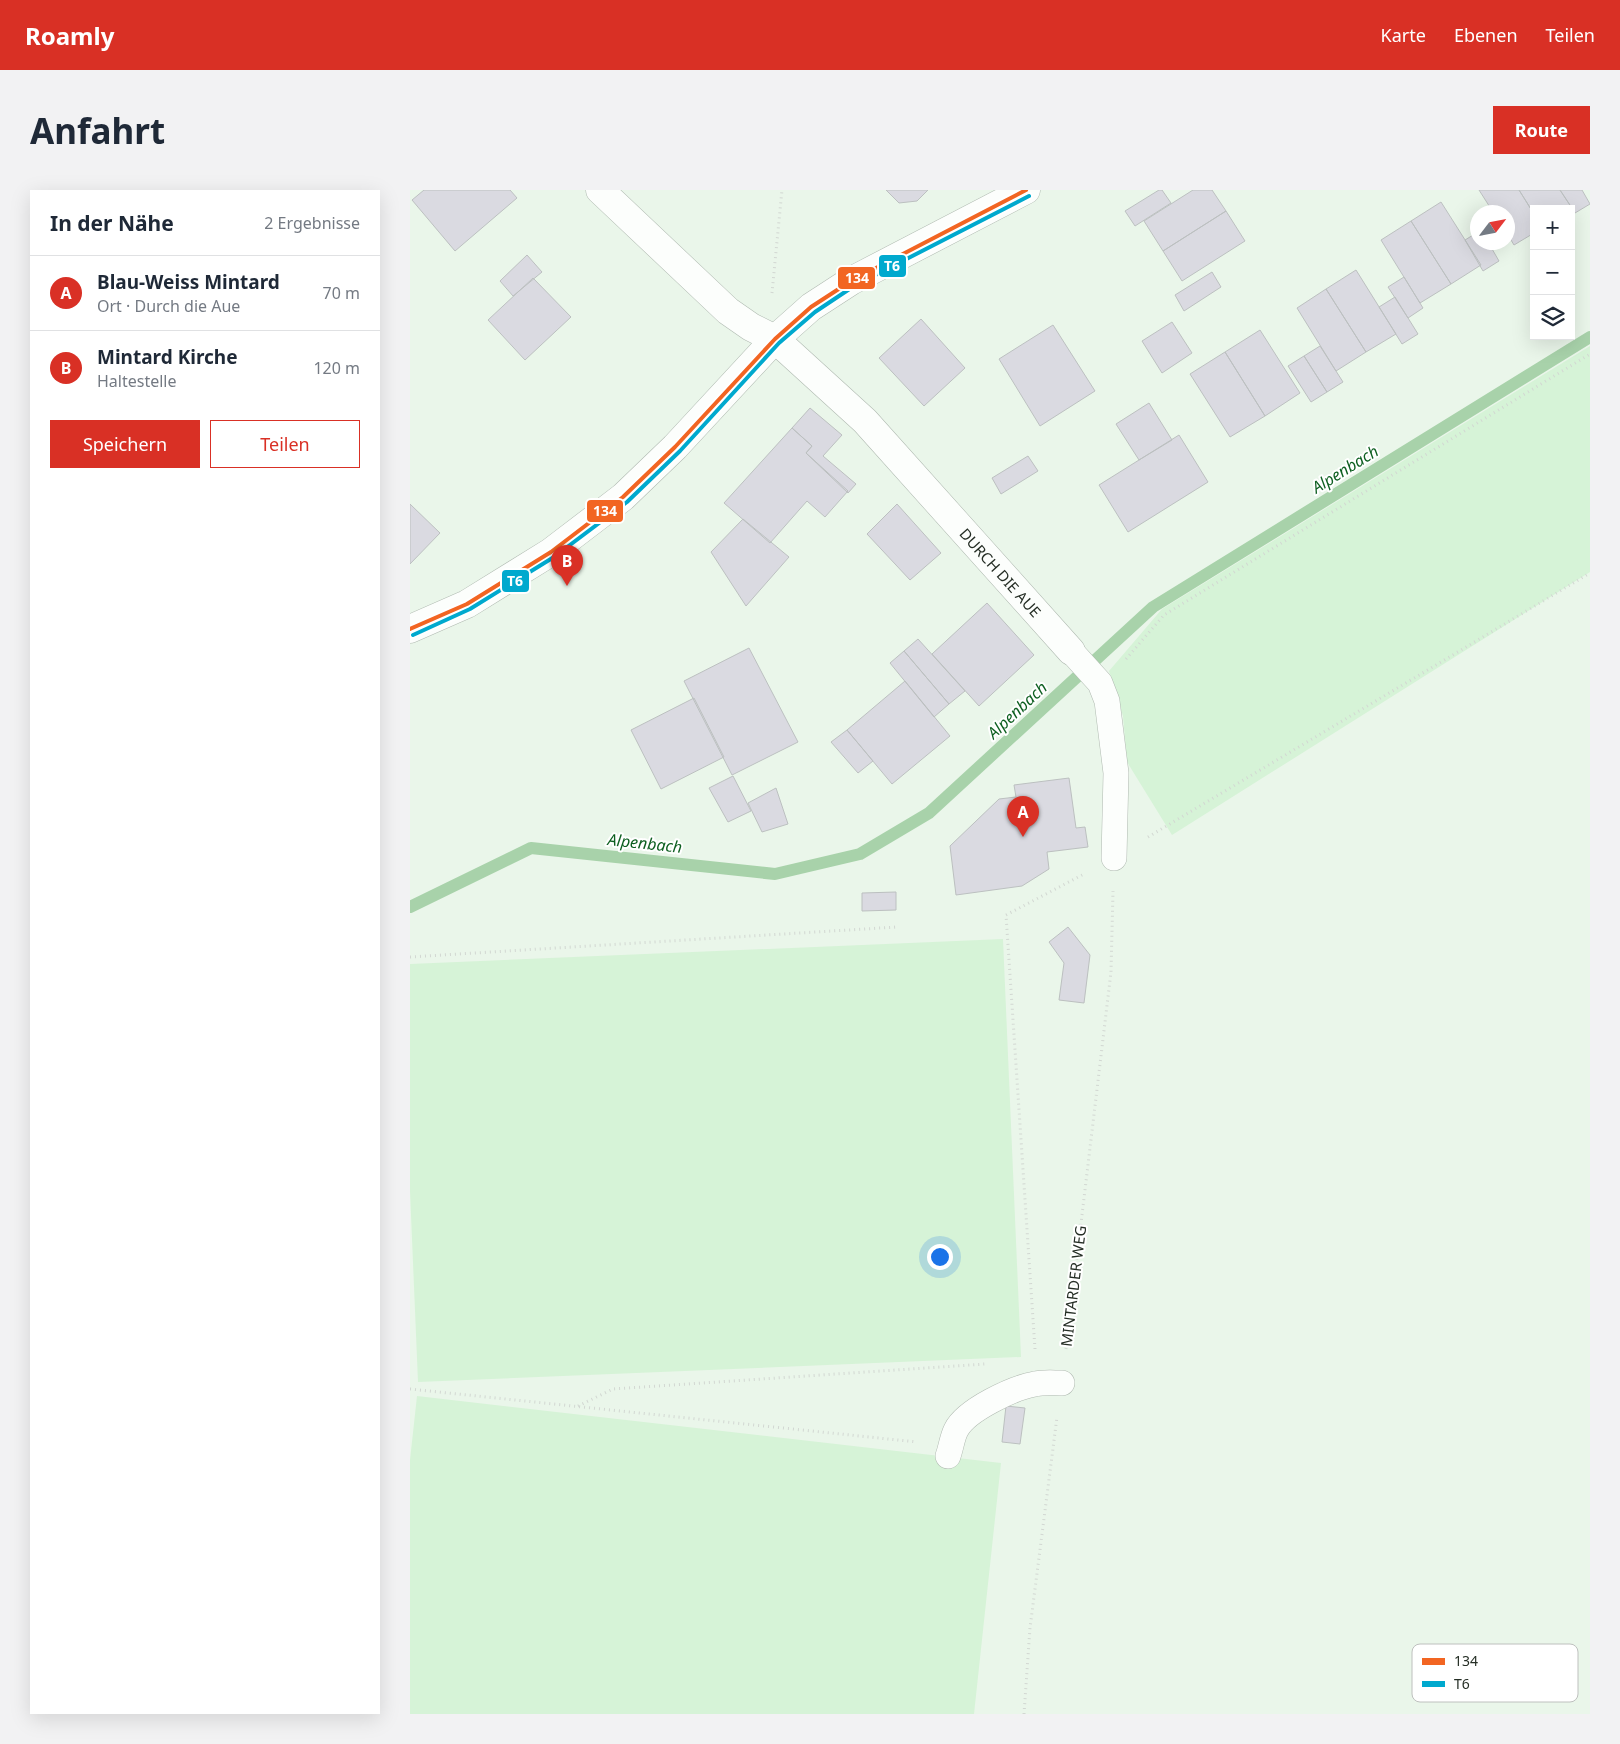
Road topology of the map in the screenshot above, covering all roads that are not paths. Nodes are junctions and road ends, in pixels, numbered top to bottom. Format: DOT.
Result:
graph roads {
  1 [pos="600,190"];
  2 [pos="1026,190"];
  3 [pos="775,339"];
  4 [pos="410,629"];
  5 [pos="1074,654"];
  6 [pos="1114,858"];
  7 [pos="1062,1383"];
  8 [pos="950,1451"];
  1 -- 3 [label="main road, DURCH DIE AUE"];
  2 -- 3 [label="main road"];
  3 -- 4 [label="main road"];
  3 -- 5 [label="main road, DURCH DIE AUE"];
  5 -- 6 [label="lane, DURCH DIE AUE"];
  7 -- 8 [label="lane"];
}
